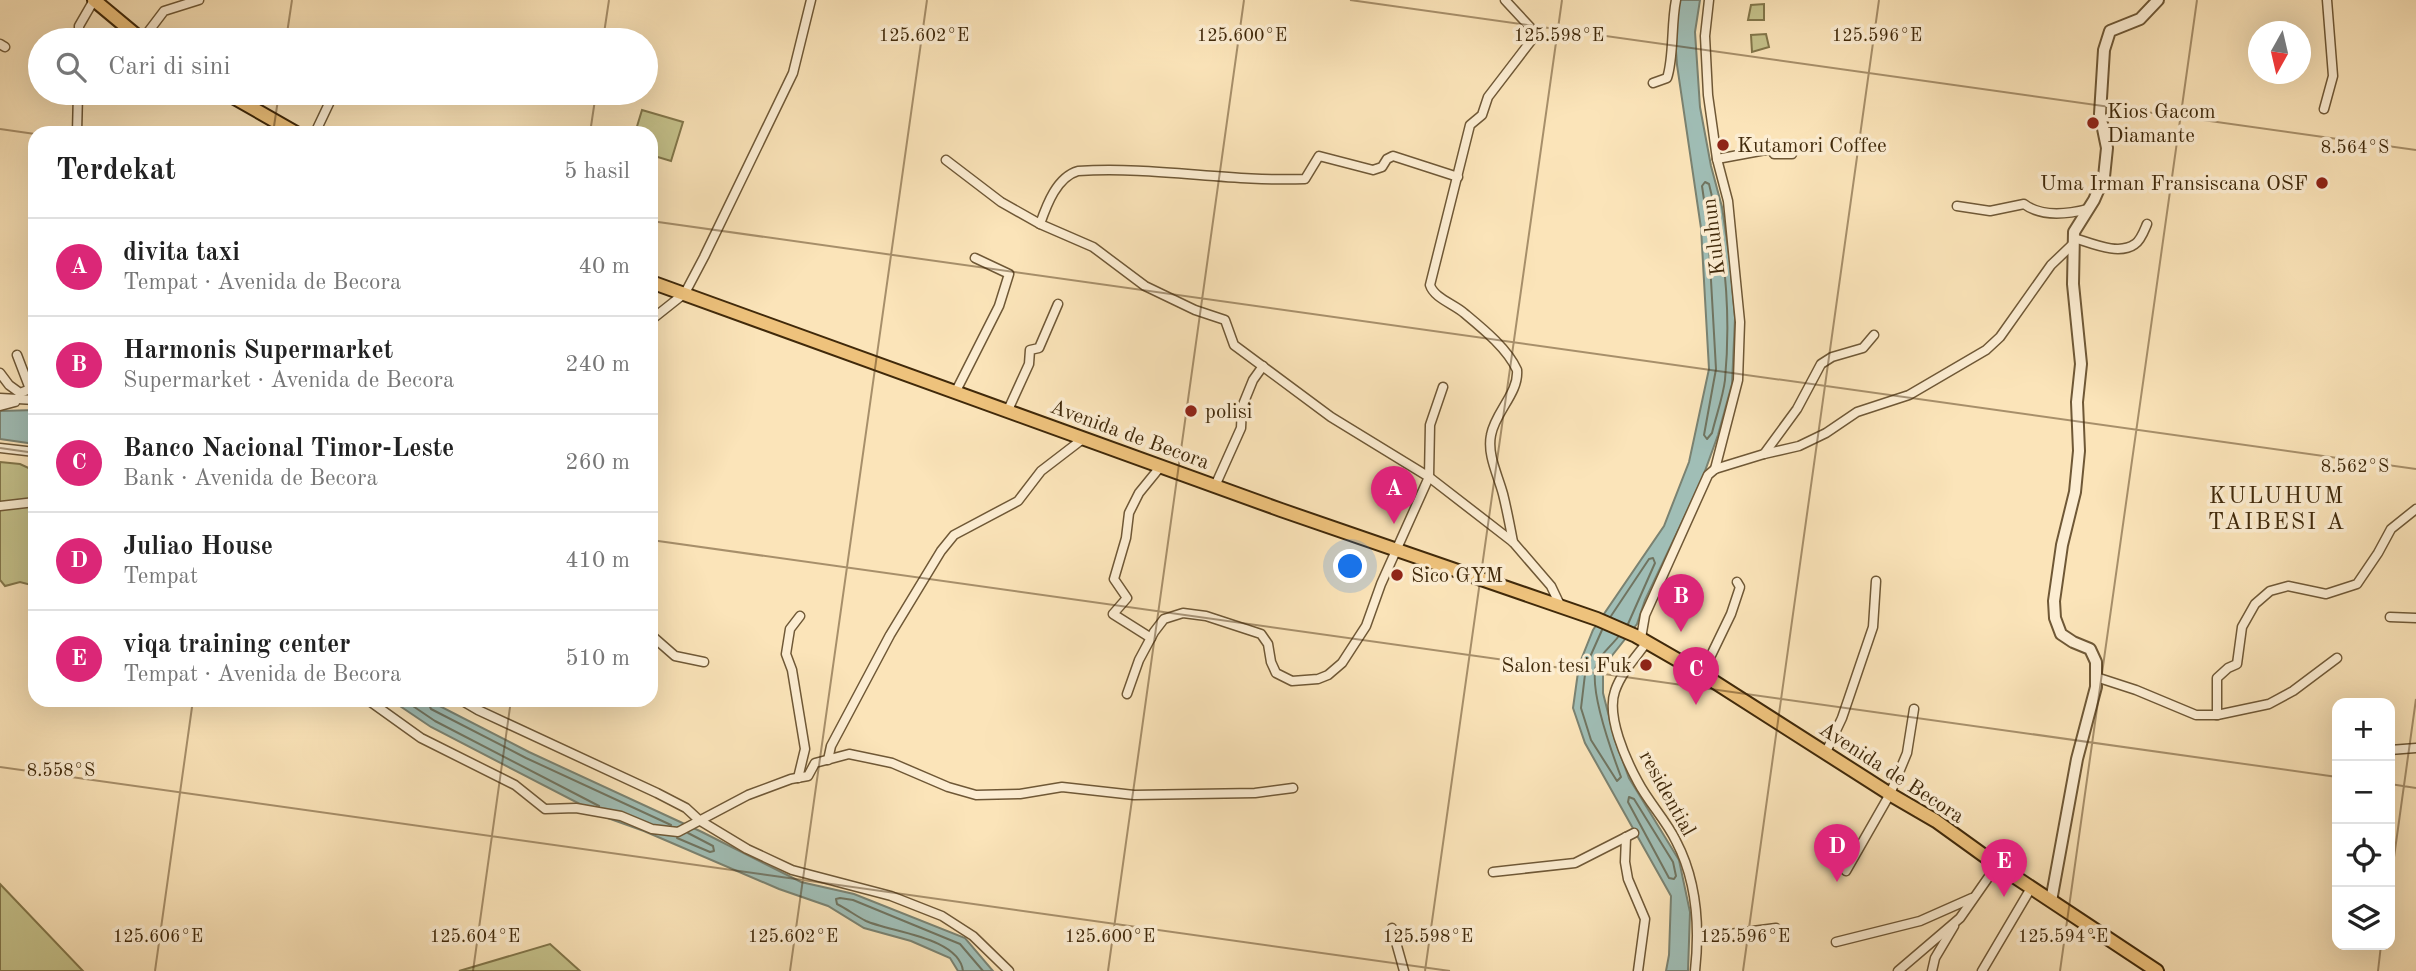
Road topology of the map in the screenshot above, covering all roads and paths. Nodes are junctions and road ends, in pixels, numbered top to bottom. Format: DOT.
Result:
graph roads {
  1 [pos="94,0"];
  2 [pos="200,0"];
  3 [pos="811,0"];
  4 [pos="1505,0"];
  5 [pos="1676,0"];
  6 [pos="1709,0"];
  7 [pos="2158,0"];
  8 [pos="2327,0"];
  9 [pos="79,28"];
  10 [pos="128,28"];
  11 [pos="151,28"];
  12 [pos="1653,83"];
  13 [pos="78,105"];
  14 [pos="247,105"];
  15 [pos="328,105"];
  16 [pos="2324,109"];
  17 [pos="78,126"];
  18 [pos="284,126"];
  19 [pos="318,126"];
  20 [pos="1791,154"];
  21 [pos="1717,159"];
  22 [pos="946,160"];
  23 [pos="1458,177"];
  24 [pos="1957,206"];
  25 [pos="2088,209"];
  26 [pos="1040,224"];
  27 [pos="2147,224"];
  28 [pos="2073,241"];
  29 [pos="975,258"];
  30 [pos="658,284"];
  31 [pos="685,293"];
  32 [pos="1058,304"];
  33 [pos="658,314"];
  34 [pos="1874,335"];
  35 [pos="17,355"];
  36 [pos="1263,366"];
  37 [pos="0,373"];
  38 [pos="28,384"];
  39 [pos="1443,387"];
  40 [pos="28,390"];
  41 [pos="956,391"];
  42 [pos="0,398"];
  43 [pos="21,400"];
  44 [pos="28,400"];
  45 [pos="0,406"];
  46 [pos="1008,410"];
  47 [pos="1084,438"];
  48 [pos="0,448"];
  49 [pos="28,451"];
  50 [pos="1764,454"];
  51 [pos="1161,466"];
  52 [pos="1714,469"];
  53 [pos="1429,477"];
  54 [pos="1215,486"];
  55 [pos="28,503"];
  56 [pos="0,506"];
  57 [pos="2416,509"];
  58 [pos="1513,542"];
  59 [pos="1396,549"];
  60 [pos="1876,581"];
  61 [pos="1737,582"];
  62 [pos="1561,607"];
  63 [pos="800,616"];
  64 [pos="2390,617"];
  65 [pos="2416,618"];
  66 [pos="1151,638"];
  67 [pos="1641,639"];
  68 [pos="658,641"];
  69 [pos="2337,658"];
  70 [pos="704,662"];
  71 [pos="1702,674"];
  72 [pos="2096,677"];
  73 [pos="1127,694"];
  74 [pos="378,707"];
  75 [pos="473,707"];
  76 [pos="1914,709"];
  77 [pos="2217,715"];
  78 [pos="2416,748"];
  79 [pos="2395,750"];
  80 [pos="1826,752"];
  81 [pos="828,760"];
  82 [pos="798,778"];
  83 [pos="1293,788"];
  84 [pos="1890,794"];
  85 [pos="699,820"];
  86 [pos="1997,865"];
  87 [pos="1493,872"];
  88 [pos="1846,872"];
  89 [pos="2031,888"];
  90 [pos="1974,898"];
  91 [pos="2051,901"];
  92 [pos="1960,918"];
  93 [pos="1392,928"];
  94 [pos="1776,928"];
  95 [pos="1698,938"];
  96 [pos="1836,942"];
  97 [pos="1009,971"];
  98 [pos="1404,971"];
  99 [pos="1638,971"];
  100 [pos="1695,971"];
  101 [pos="1898,971"];
  102 [pos="1931,971"];
  103 [pos="1982,971"];
  104 [pos="2157,971"];
  1 -- 9 [label="street"];
  1 -- 10 [label="main road"];
  2 -- 11 [label="street"];
  3 -- 31 [label="street"];
  4 -- 23 [label="street"];
  5 -- 12 [label="street"];
  6 -- 21 [label="street, Kuluhun"];
  7 -- 25 [label="street"];
  8 -- 16 [label="street"];
  13 -- 17 [label="street"];
  14 -- 18 [label="main road"];
  15 -- 19 [label="street"];
  20 -- 21 [label="street"];
  21 -- 52 [label="street, Kuluhun"];
  22 -- 26 [label="street"];
  23 -- 26 [label="street"];
  23 -- 58 [label="street"];
  24 -- 25 [label="street"];
  25 -- 28 [label="street"];
  26 -- 36 [label="street"];
  27 -- 28 [label="street"];
  28 -- 50 [label="street"];
  28 -- 72 [label="street"];
  29 -- 41 [label="street"];
  30 -- 31 [label="main road, Avenida de Becora"];
  31 -- 33 [label="street"];
  31 -- 41 [label="main road, Avenida de Becora"];
  32 -- 46 [label="street"];
  34 -- 50 [label="street"];
  35 -- 38 [label="street"];
  36 -- 53 [label="street"];
  36 -- 54 [label="street"];
  37 -- 40 [label="street"];
  39 -- 53 [label="street"];
  41 -- 46 [label="main road, Avenida de Becora"];
  42 -- 43 [label="street"];
  43 -- 44 [label="street"];
  43 -- 45 [label="street"];
  46 -- 47 [label="main road, Avenida de Becora"];
  47 -- 51 [label="main road, Avenida de Becora"];
  47 -- 81 [label="street"];
  48 -- 49 [label="street"];
  50 -- 52 [label="street"];
  51 -- 54 [label="main road, Avenida de Becora"];
  51 -- 66 [label="street"];
  52 -- 67 [label="street, Kuluhun"];
  53 -- 58 [label="street"];
  53 -- 59 [label="street"];
  54 -- 59 [label="main road, Avenida de Becora"];
  55 -- 56 [label="street"];
  57 -- 77 [label="street"];
  58 -- 62 [label="street"];
  59 -- 62 [label="main road, Avenida de Becora"];
  59 -- 66 [label="street"];
  60 -- 80 [label="street"];
  61 -- 71 [label="street"];
  62 -- 67 [label="main road, Avenida de Becora"];
  63 -- 82 [label="street"];
  64 -- 65 [label="street"];
  66 -- 73 [label="street"];
  67 -- 71 [label="main road, Avenida de Becora"];
  67 -- 95 [label="street, residential"];
  68 -- 70 [label="street"];
  69 -- 77 [label="street"];
  71 -- 80 [label="main road, Avenida de Becora"];
  72 -- 77 [label="street"];
  72 -- 91 [label="street"];
  74 -- 85 [label="street"];
  75 -- 85 [label="street"];
  76 -- 84 [label="street"];
  78 -- 79 [label="street"];
  80 -- 84 [label="main road, Avenida de Becora"];
  81 -- 82 [label="street"];
  81 -- 83 [label="street"];
  82 -- 85 [label="street"];
  84 -- 86 [label="main road, Avenida de Becora"];
  84 -- 88 [label="street"];
  85 -- 97 [label="street"];
  86 -- 89 [label="main road, Avenida de Becora"];
  86 -- 90 [label="street"];
  87 -- 99 [label="street"];
  89 -- 91 [label="main road, Avenida de Becora"];
  89 -- 103 [label="street"];
  90 -- 92 [label="street"];
  90 -- 96 [label="street"];
  91 -- 104 [label="main road, Avenida de Becora"];
  92 -- 101 [label="street"];
  92 -- 102 [label="street"];
  93 -- 98 [label="street"];
  94 -- 95 [label="street"];
  95 -- 100 [label="street, residential"];
}
